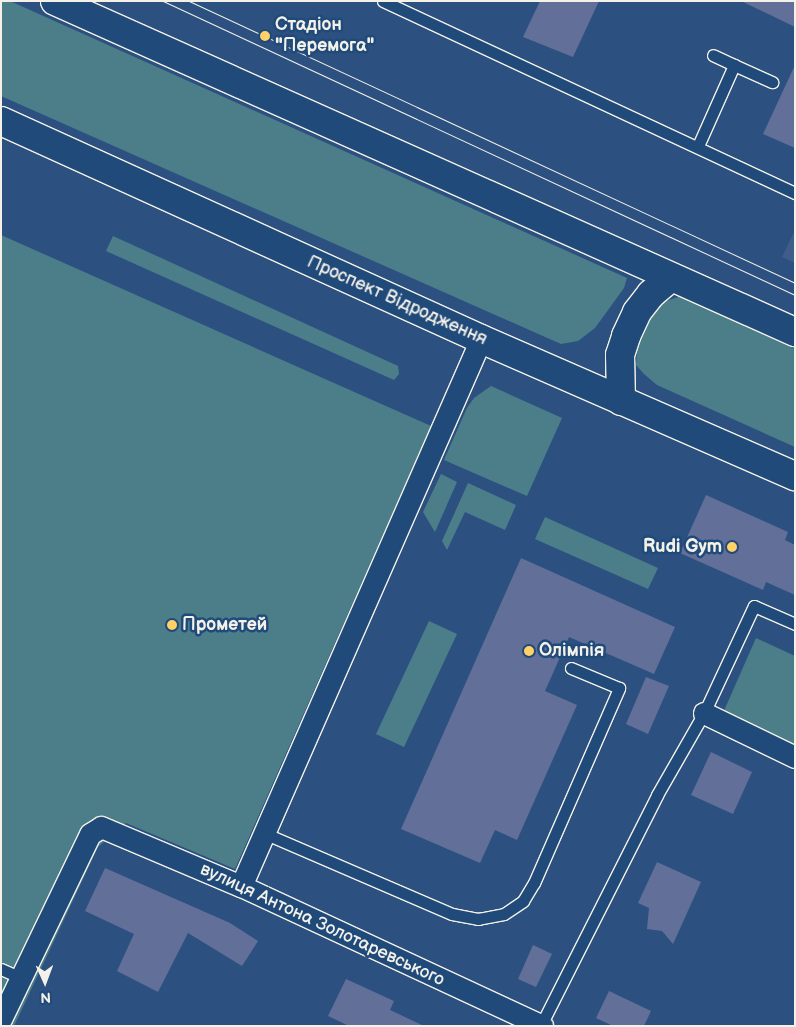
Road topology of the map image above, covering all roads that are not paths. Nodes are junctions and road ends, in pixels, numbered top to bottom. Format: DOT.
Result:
graph roads {
  1 [pos="54,1"];
  2 [pos="383,1"];
  3 [pos="713,55"];
  4 [pos="734,65"];
  5 [pos="772,82"];
  6 [pos="1,121"];
  7 [pos="698,146"];
  8 [pos="795,193"];
  9 [pos="670,278"];
  10 [pos="795,332"];
  11 [pos="481,339"];
  12 [pos="621,400"];
  13 [pos="795,476"];
  14 [pos="795,624"];
  15 [pos="572,668"];
  16 [pos="704,713"];
  17 [pos="795,757"];
  18 [pos="266,834"];
  19 [pos="241,886"];
  20 [pos="1,969"];
  21 [pos="21,978"];
  22 [pos="1,1019"];
  23 [pos="541,1026"];
  1 -- 9 [label="main road"];
  2 -- 7 [label="lane"];
  3 -- 4 [label="lane"];
  4 -- 5 [label="lane"];
  4 -- 7 [label="lane"];
  6 -- 11 [label="main road, Проспект Відродження"];
  7 -- 8 [label="lane"];
  9 -- 10 [label="main road"];
  9 -- 12 [label="main road"];
  11 -- 12 [label="main road, Проспект Відродження"];
  11 -- 18 [label="street"];
  12 -- 13 [label="main road, Проспект Відродження"];
  14 -- 16 [label="lane"];
  15 -- 18 [label="lane"];
  16 -- 17 [label="street"];
  16 -- 23 [label="lane"];
  18 -- 19 [label="street"];
  19 -- 21 [label="street, вулиця Антона Золотаревського"];
  19 -- 23 [label="street, вулиця Антона Золотаревського"];
  20 -- 21 [label="lane"];
  21 -- 22 [label="street"];
}
